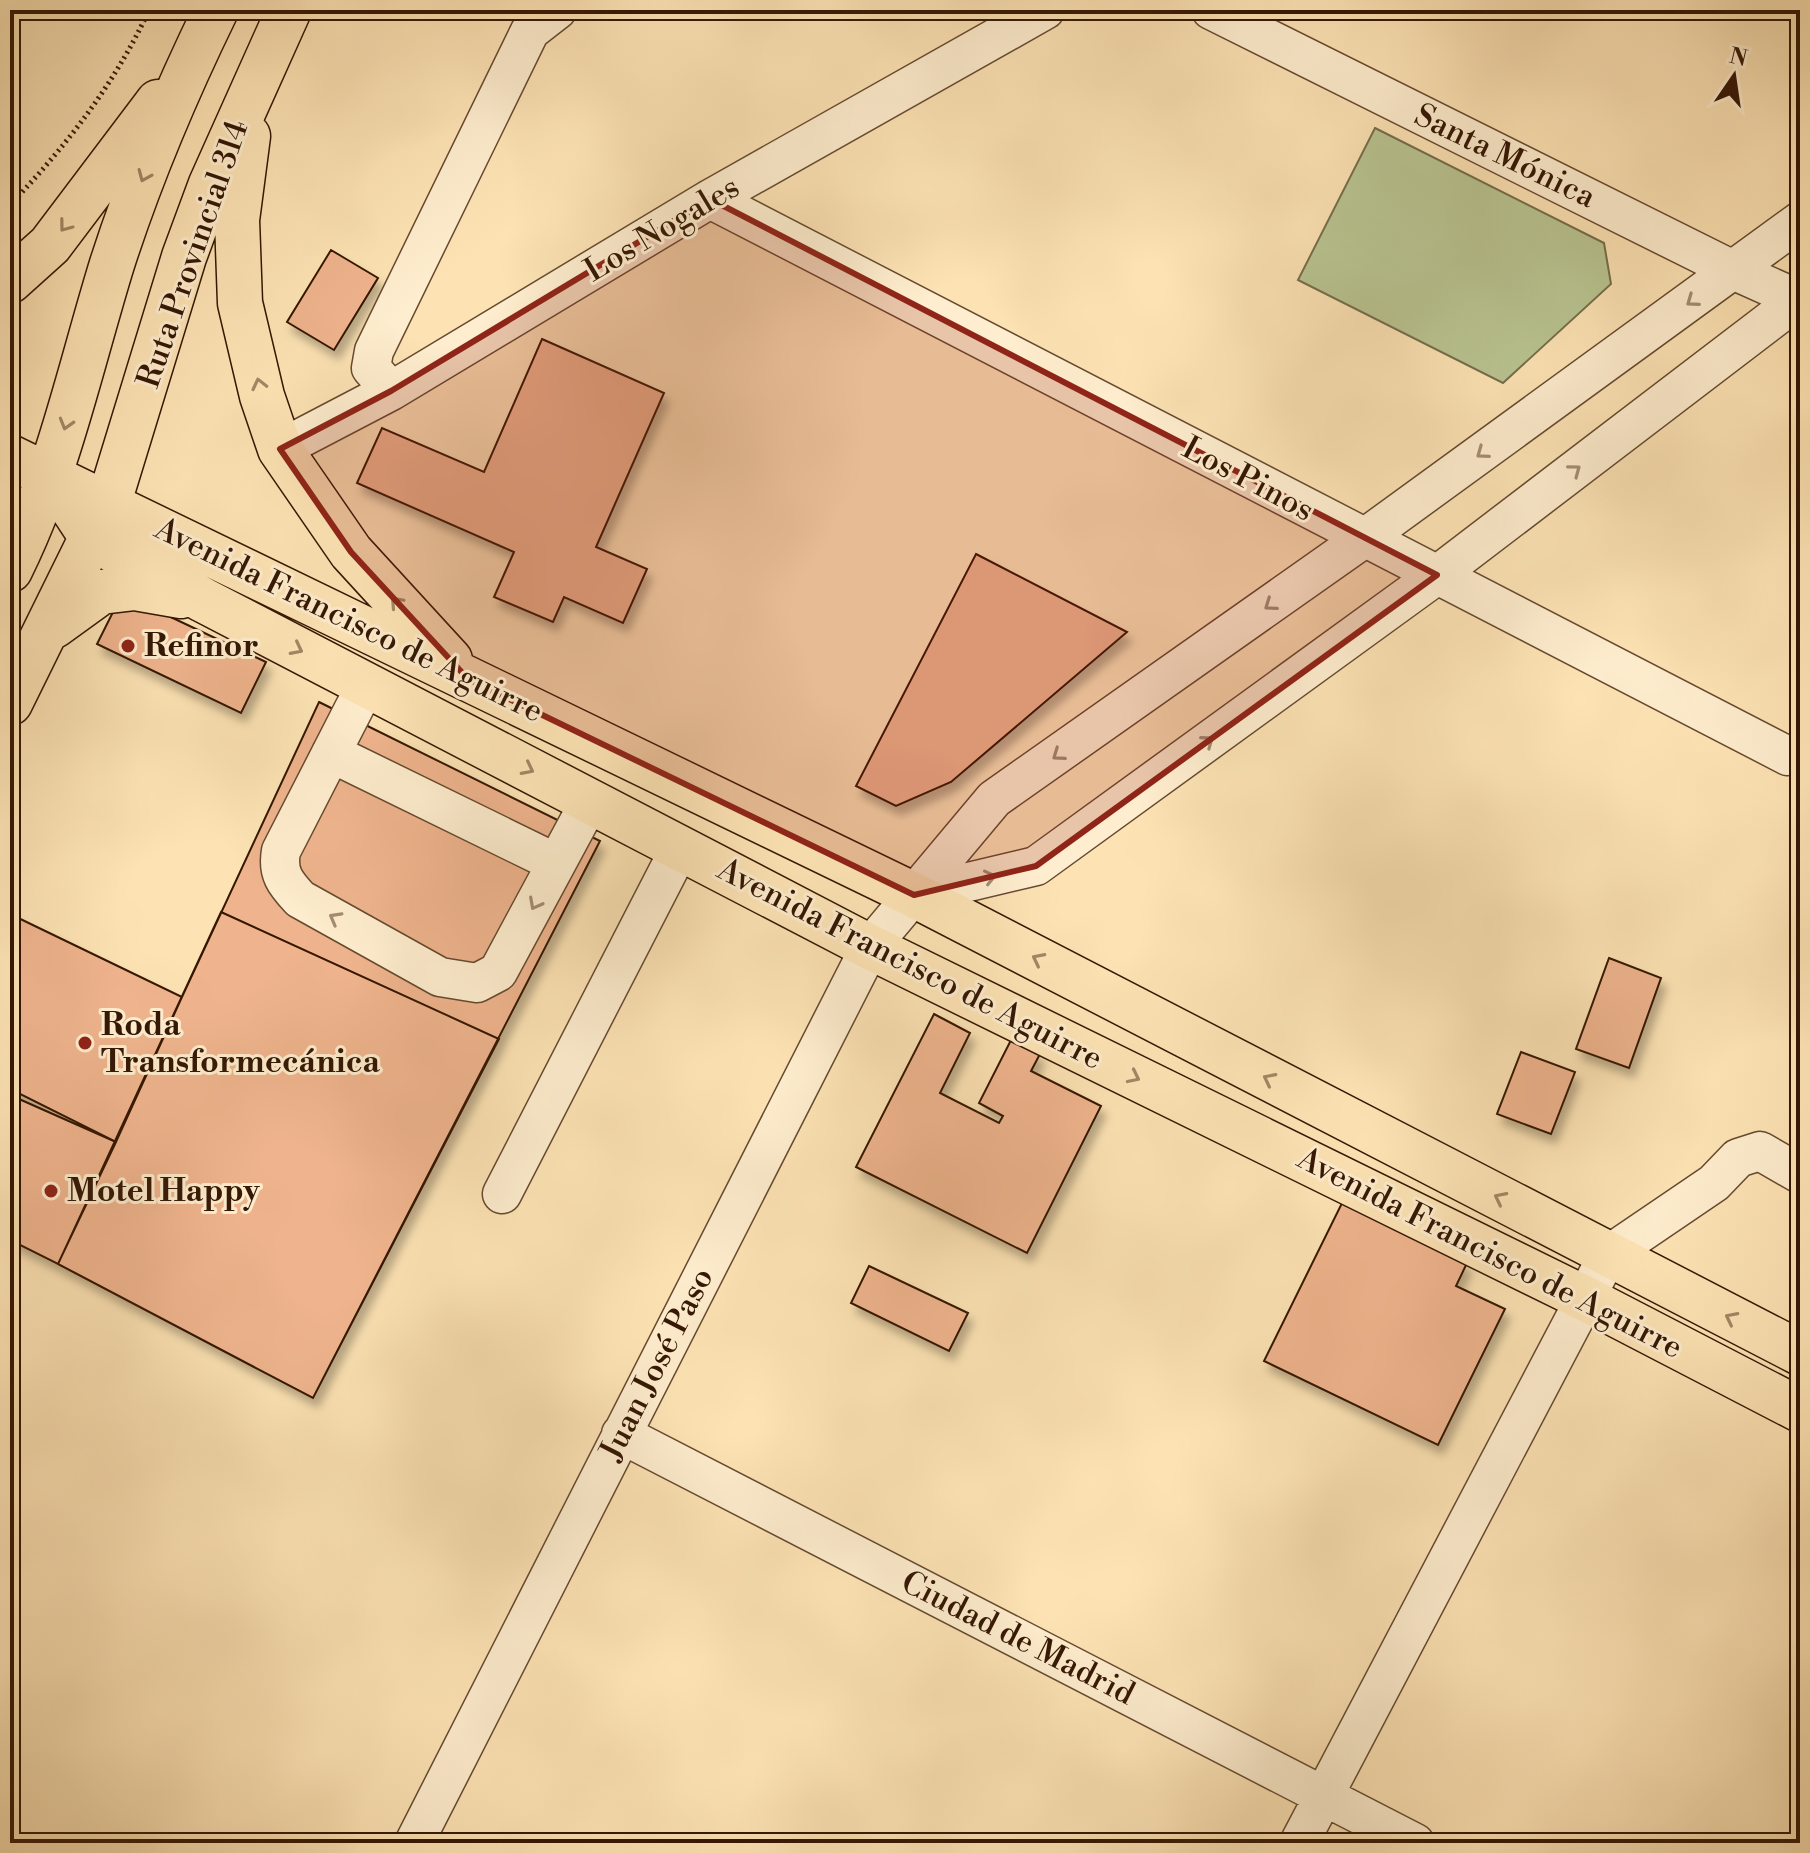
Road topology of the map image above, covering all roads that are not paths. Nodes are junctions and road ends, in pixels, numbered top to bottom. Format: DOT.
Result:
graph roads {
  1 [pos="216,10"];
  2 [pos="289,10"];
  3 [pos="557,10"];
  4 [pos="1045,10"];
  5 [pos="1211,10"];
  6 [pos="196,52"];
  7 [pos="256,81"];
  8 [pos="710,199"];
  9 [pos="1800,221"];
  10 [pos="1735,271"];
  11 [pos="10,281"];
  12 [pos="1800,299"];
  13 [pos="391,391"];
  14 [pos="280,449"];
  15 [pos="10,457"];
  16 [pos="52,477"];
  17 [pos="101,520"];
  18 [pos="1363,539"];
  19 [pos="10,570"];
  20 [pos="1437,575"];
  21 [pos="203,600"];
  22 [pos="48,630"];
  23 [pos="468,679"];
  24 [pos="366,685"];
  25 [pos="10,703"];
  26 [pos="331,753"];
  27 [pos="1788,756"];
  28 [pos="590,801"];
  29 [pos="680,848"];
  30 [pos="556,863"];
  31 [pos="914,895"];
  32 [pos="870,947"];
  33 [pos="1800,1174"];
  34 [pos="502,1194"];
  35 [pos="1608,1255"];
  36 [pos="1586,1299"];
  37 [pos="1800,1353"];
  38 [pos="1800,1410"];
  39 [pos="621,1434"];
  40 [pos="1324,1796"];
  41 [pos="414,1843"];
  42 [pos="1299,1843"];
  43 [pos="1415,1843"];
  1 -- 6 [label="main road, Ruta Provincial 314"];
  2 -- 7 [label="main road, Ruta Provincial 314"];
  3 -- 13 [label="street"];
  4 -- 8 [label="street, Los Nogales"];
  5 -- 10 [label="street, Santa Mónica"];
  6 -- 11 [label="main road, one-way"];
  6 -- 16 [label="main road, Ruta Provincial 314, one-way"];
  14 -- 7 [label="main road, one-way"];
  7 -- 17 [label="main road, Ruta Provincial 314"];
  8 -- 13 [label="street, Los Nogales"];
  8 -- 18 [label="street, Los Pinos"];
  9 -- 10 [label="street, Juan José Paso"];
  10 -- 12 [label="street, Santa Mónica"];
  10 -- 18 [label="street, Juan José Paso, one-way"];
  20 -- 12 [label="street, one-way"];
  13 -- 14 [label="street, Los Nogales"];
  23 -- 14 [label="main road, one-way"];
  15 -- 16 [label="main road"];
  16 -- 17 [label="main road, Avenida Francisco de Aguirre"];
  16 -- 19 [label="main road, Ruta Provincial 314"];
  17 -- 21 [label="main road, Avenida Francisco de Aguirre"];
  17 -- 22 [label="main road, Ruta Provincial 314"];
  17 -- 23 [label="main road, Avenida Francisco de Aguirre"];
  18 -- 20 [label="street, Los Pinos"];
  18 -- 31 [label="street, Juan José Paso, one-way"];
  20 -- 27 [label="street, Los Pinos"];
  31 -- 20 [label="street, one-way"];
  21 -- 22 [label="main road"];
  21 -- 24 [label="main road, Avenida Francisco de Aguirre, one-way"];
  22 -- 25 [label="main road, Ruta Provincial 314"];
  23 -- 31 [label="main road, Avenida Francisco de Aguirre"];
  24 -- 26 [label="street"];
  24 -- 28 [label="main road, Avenida Francisco de Aguirre, one-way"];
  26 -- 30 [label="street"];
  30 -- 26 [label="street, one-way"];
  28 -- 29 [label="main road, Avenida Francisco de Aguirre"];
  28 -- 30 [label="street"];
  29 -- 32 [label="main road, Avenida Francisco de Aguirre"];
  29 -- 34 [label="street"];
  31 -- 32 [label="street, Juan José Paso"];
  35 -- 31 [label="main road, Avenida Francisco de Aguirre, one-way"];
  32 -- 36 [label="main road, Avenida Francisco de Aguirre, one-way"];
  32 -- 39 [label="street, Juan José Paso"];
  33 -- 35 [label="street"];
  35 -- 36 [label="street"];
  37 -- 35 [label="main road, Avenida Francisco de Aguirre, one-way"];
  36 -- 38 [label="main road, Avenida Francisco de Aguirre"];
  36 -- 40 [label="street"];
  39 -- 40 [label="street, Ciudad de Madrid"];
  39 -- 41 [label="street, Juan José Paso"];
  40 -- 42 [label="street"];
  40 -- 43 [label="street, Ciudad de Madrid"];
}
